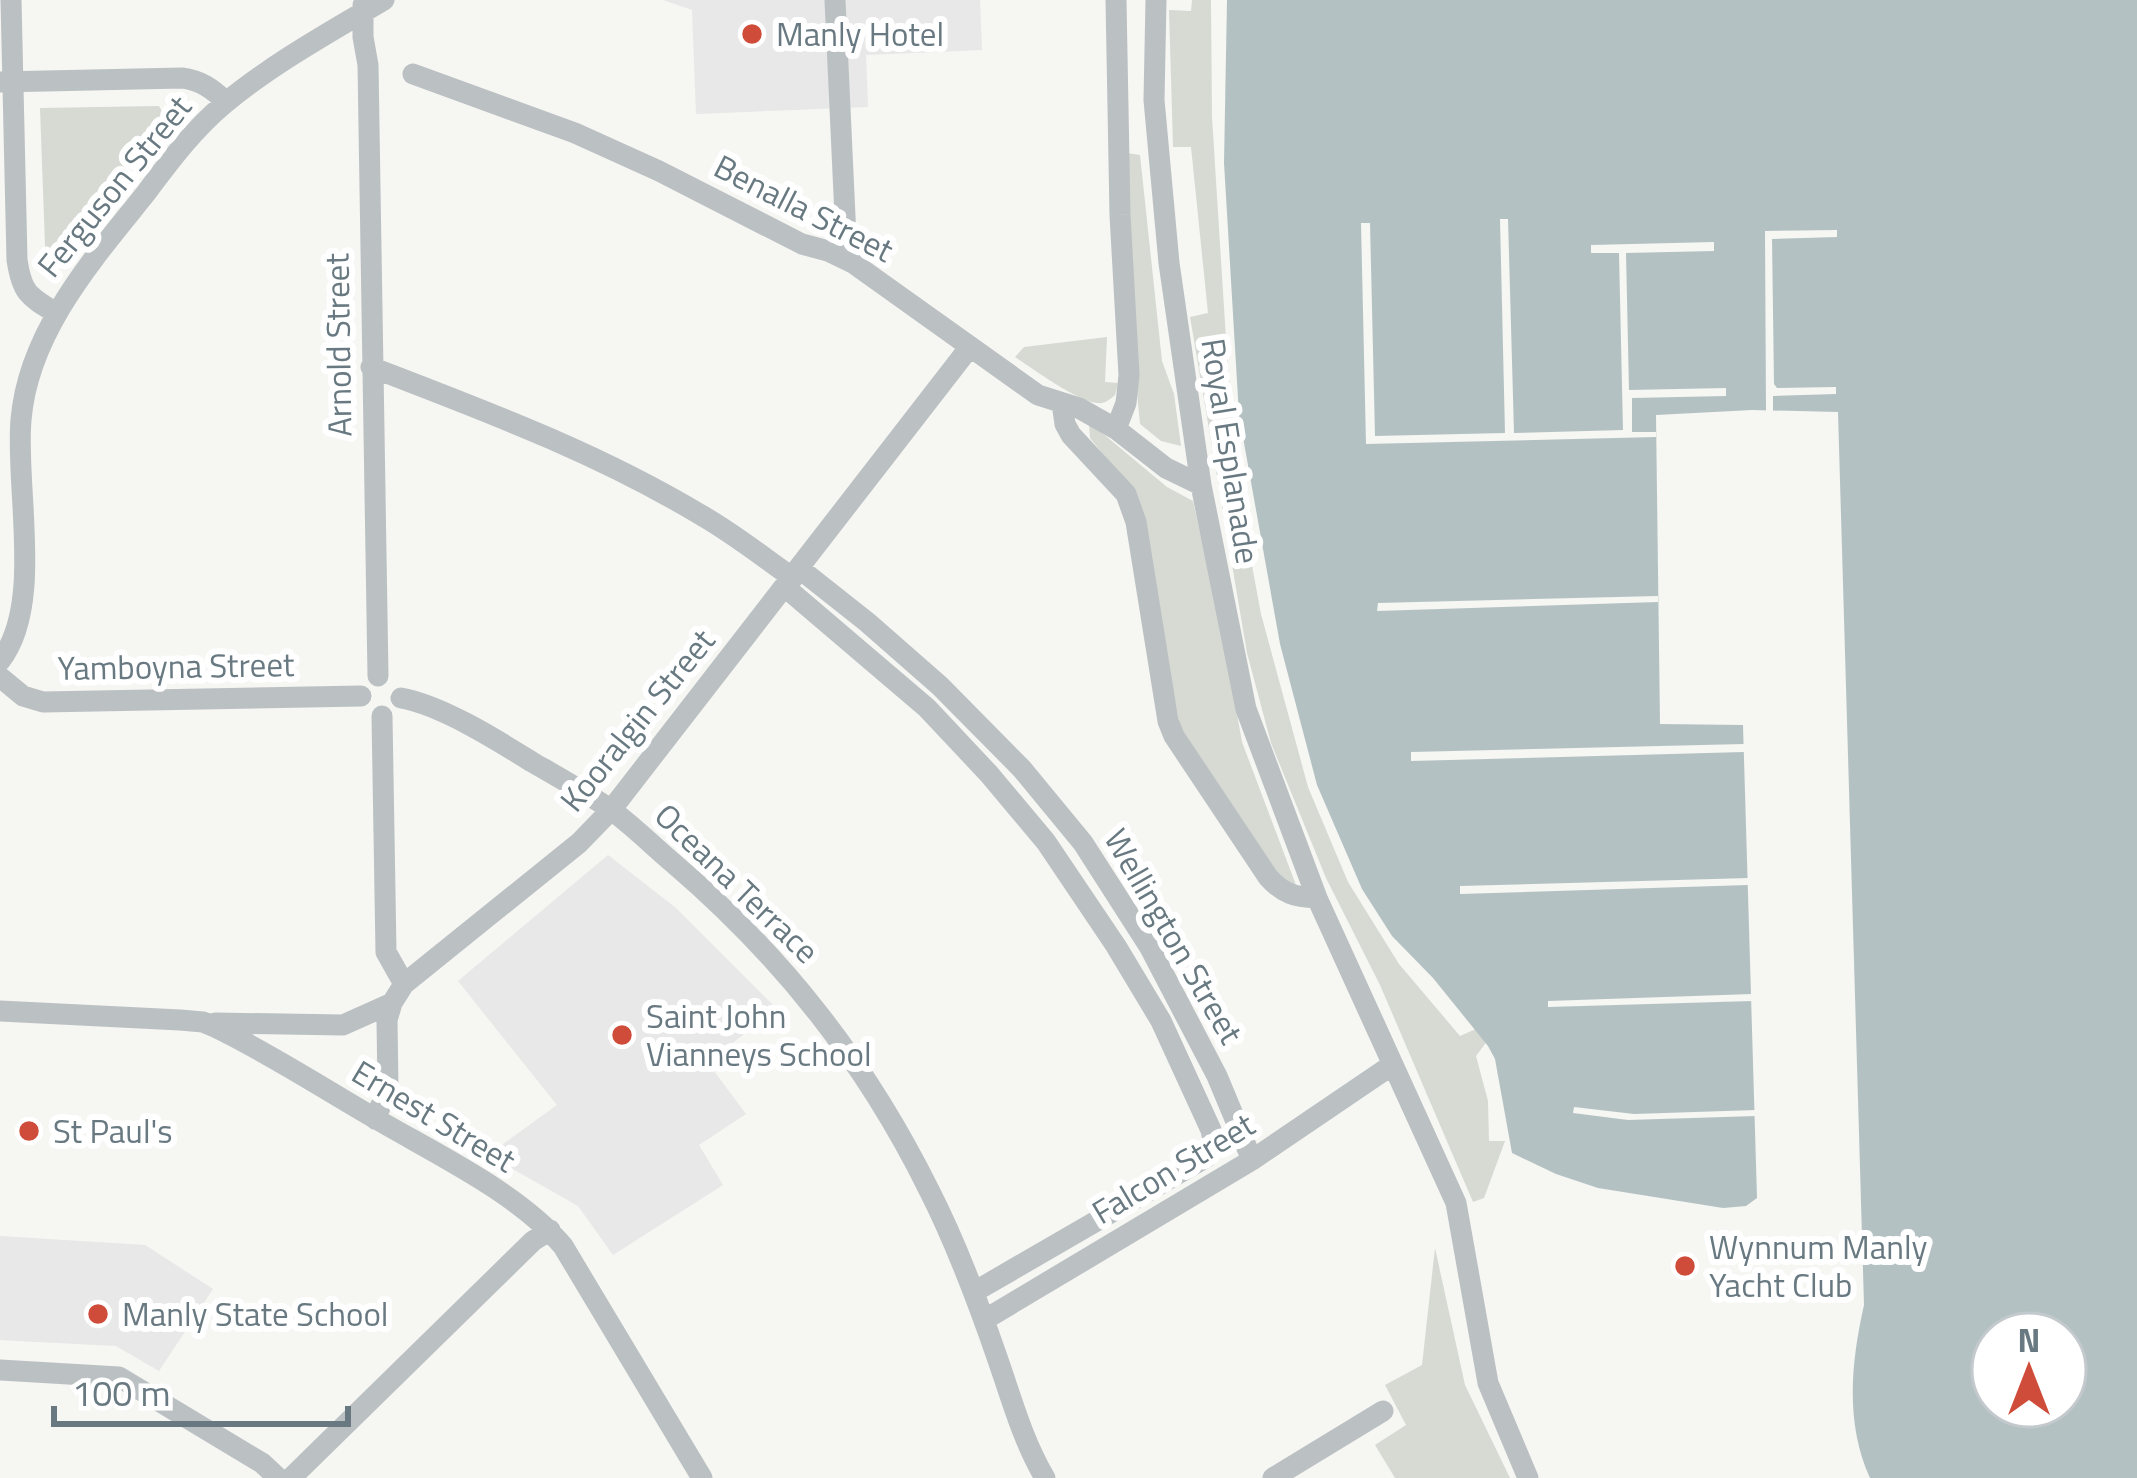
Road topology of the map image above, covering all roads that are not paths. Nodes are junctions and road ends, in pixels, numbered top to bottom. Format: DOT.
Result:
graph roads {
  1 [pos="11,0"];
  2 [pos="384,0"];
  3 [pos="835,0"];
  4 [pos="1116,0"];
  5 [pos="1156,0"];
  6 [pos="363,6"];
  7 [pos="413,74"];
  8 [pos="7,82"];
  9 [pos="226,102"];
  10 [pos="853,263"];
  11 [pos="56,313"];
  12 [pos="969,348"];
  13 [pos="371,367"];
  14 [pos="1062,403"];
  15 [pos="1116,429"];
  16 [pos="1201,485"];
  17 [pos="793,578"];
  18 [pos="0,661"];
  19 [pos="378,676"];
  20 [pos="0,677"];
  21 [pos="361,696"];
  22 [pos="401,698"];
  23 [pos="382,716"];
  24 [pos="611,810"];
  25 [pos="1317,898"];
  26 [pos="398,993"];
  27 [pos="0,1011"];
  28 [pos="202,1022"];
  29 [pos="1392,1065"];
  30 [pos="375,1119"];
  31 [pos="1214,1144"];
  32 [pos="1252,1160"];
  33 [pos="550,1230"];
  34 [pos="974,1292"];
  35 [pos="984,1321"];
  36 [pos="0,1370"];
  37 [pos="1383,1412"];
  38 [pos="278,1478"];
  39 [pos="291,1478"];
  40 [pos="702,1478"];
  41 [pos="1046,1478"];
  42 [pos="1273,1478"];
  43 [pos="1528,1478"];
  1 -- 8 [label="street"];
  2 -- 6 [label="street, Ferguson Street"];
  3 -- 10 [label="street"];
  4 -- 15 [label="street"];
  5 -- 16 [label="street, Royal Esplanade"];
  6 -- 9 [label="street, Ferguson Street"];
  6 -- 13 [label="street, Arnold Street"];
  7 -- 10 [label="street, Benalla Street"];
  8 -- 9 [label="street"];
  8 -- 11 [label="street"];
  9 -- 11 [label="street, Ferguson Street"];
  10 -- 12 [label="street, Benalla Street"];
  11 -- 18 [label="street, Ferguson Street"];
  12 -- 14 [label="street, Benalla Street"];
  12 -- 17 [label="street, Kooralgin Street"];
  13 -- 17 [label="street, Wellington Street"];
  13 -- 19 [label="street, Arnold Street"];
  14 -- 15 [label="street, Benalla Street"];
  14 -- 25 [label="street"];
  15 -- 16 [label="street, Benalla Street"];
  16 -- 25 [label="street, Royal Esplanade"];
  17 -- 24 [label="street, Kooralgin Street"];
  17 -- 31 [label="street, Wellington Street"];
  17 -- 32 [label="street, Wellington Street"];
  19 -- 21 [label="street"];
  19 -- 22 [label="street"];
  20 -- 21 [label="street, Yamboyna Street"];
  21 -- 23 [label="street"];
  22 -- 23 [label="street"];
  22 -- 24 [label="street, Oceana Terrace"];
  23 -- 26 [label="street"];
  24 -- 26 [label="street, Kooralgin Street"];
  24 -- 34 [label="street, Oceana Terrace"];
  25 -- 29 [label="street, Royal Esplanade"];
  26 -- 28 [label="street, Kooralgin Street"];
  26 -- 30 [label="street"];
  27 -- 28 [label="street, Ernest Street"];
  28 -- 30 [label="street, Ernest Street"];
  29 -- 32 [label="street, Falcon Street"];
  29 -- 43 [label="street, Royal Esplanade"];
  30 -- 33 [label="street, Ernest Street"];
  31 -- 34 [label="street, Falcon Street"];
  32 -- 35 [label="street, Falcon Street"];
  33 -- 39 [label="street"];
  33 -- 40 [label="street, Ernest Street"];
  34 -- 35 [label="street, Oceana Terrace"];
  35 -- 41 [label="street, Oceana Terrace"];
  36 -- 38 [label="street"];
  37 -- 42 [label="street"];
}
